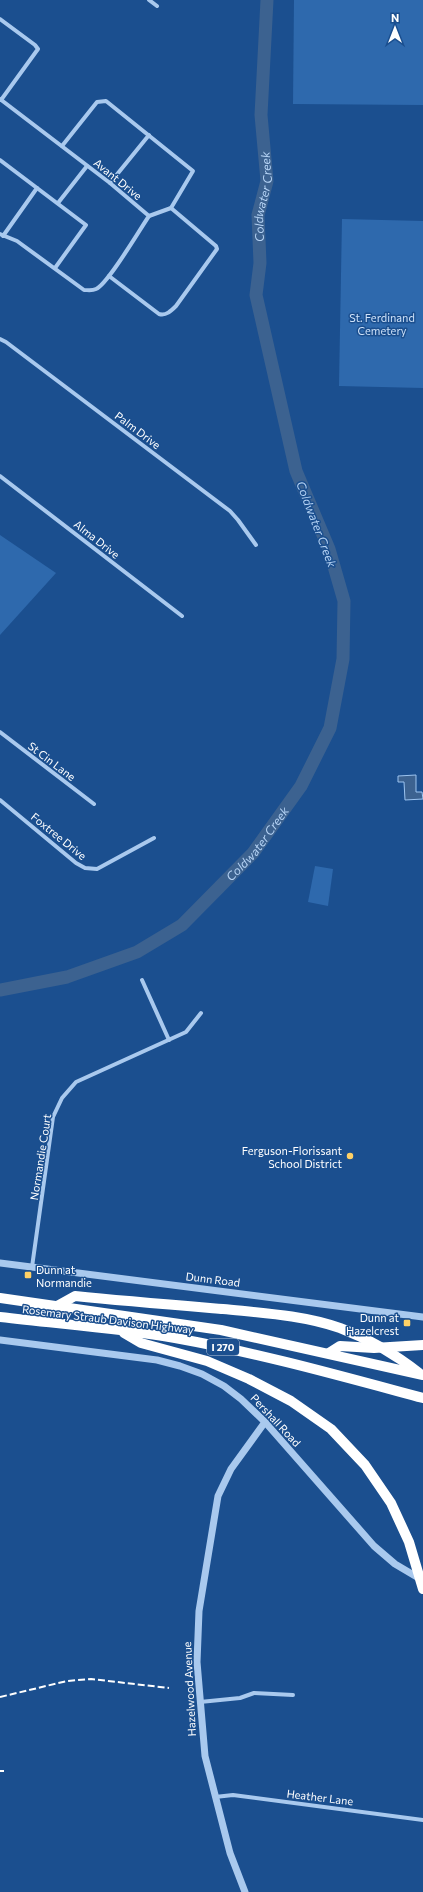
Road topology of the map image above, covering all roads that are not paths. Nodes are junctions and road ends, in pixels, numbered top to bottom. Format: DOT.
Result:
graph roads {
  1 [pos="149,0"];
  2 [pos="157,6"];
  3 [pos="0,19"];
  4 [pos="1,99"];
  5 [pos="149,135"];
  6 [pos="62,146"];
  7 [pos="0,160"];
  8 [pos="87,166"];
  9 [pos="110,183"];
  10 [pos="38,188"];
  11 [pos="58,203"];
  12 [pos="171,208"];
  13 [pos="149,216"];
  14 [pos="2,235"];
  15 [pos="55,268"];
  16 [pos="109,276"];
  17 [pos="0,340"];
  18 [pos="0,476"];
  19 [pos="256,545"];
  20 [pos="182,616"];
  21 [pos="0,732"];
  22 [pos="0,800"];
  23 [pos="94,804"];
  24 [pos="154,838"];
  25 [pos="142,980"];
  26 [pos="201,1013"];
  27 [pos="169,1040"];
  28 [pos="0,1263"];
  29 [pos="32,1267"];
  30 [pos="0,1298"];
  31 [pos="57,1306"];
  32 [pos="0,1317"];
  33 [pos="423,1317"];
  34 [pos="121,1330"];
  35 [pos="0,1340"];
  36 [pos="423,1345"];
  37 [pos="329,1353"];
  38 [pos="423,1375"];
  39 [pos="408,1394"];
  40 [pos="423,1398"];
  41 [pos="423,1403"];
  42 [pos="265,1422"];
  43 [pos="423,1580"];
  44 [pos="423,1589"];
  45 [pos="293,1695"];
  46 [pos="199,1702"];
  47 [pos="214,1797"];
  48 [pos="423,1820"];
  49 [pos="245,1892"];
  1 -- 2 [label="street"];
  3 -- 4 [label="street"];
  4 -- 6 [label="street, Avant Drive"];
  5 -- 6 [label="street"];
  5 -- 9 [label="street"];
  5 -- 12 [label="street"];
  6 -- 8 [label="street, Avant Drive"];
  7 -- 10 [label="street"];
  8 -- 9 [label="street, Avant Drive"];
  8 -- 11 [label="street"];
  9 -- 13 [label="street, Avant Drive"];
  10 -- 11 [label="street"];
  10 -- 14 [label="street"];
  11 -- 15 [label="street"];
  12 -- 13 [label="street"];
  12 -- 16 [label="street"];
  13 -- 16 [label="street"];
  14 -- 15 [label="street"];
  15 -- 16 [label="street"];
  17 -- 19 [label="street, Palm Drive"];
  18 -- 20 [label="street, Alma Drive"];
  21 -- 23 [label="street, St Cin Lane"];
  22 -- 24 [label="street, Foxtree Drive"];
  25 -- 27 [label="street"];
  26 -- 27 [label="street, Normandie Court"];
  27 -- 29 [label="street, Normandie Court"];
  28 -- 29 [label="street, Dunn Road"];
  29 -- 33 [label="street, Dunn Road"];
  30 -- 31 [label="highway, Rosemary Straub Davison Highway / I 270"];
  31 -- 37 [label="highway, Rosemary Straub Davison Highway / I 270"];
  31 -- 38 [label="highway"];
  32 -- 34 [label="highway, Rosemary Straub Davison Highway / I 270"];
  34 -- 39 [label="highway, Rosemary Straub Davison Highway / I 270"];
  34 -- 44 [label="highway"];
  35 -- 42 [label="street, Pershall Road"];
  36 -- 37 [label="highway"];
  37 -- 38 [label="highway, Rosemary Straub Davison Highway / I 270"];
  39 -- 40 [label="highway, Rosemary Straub Davison Highway / I 270"];
  39 -- 41 [label="highway"];
  42 -- 43 [label="street, Pershall Road"];
  42 -- 46 [label="street, Hazelwood Avenue"];
  45 -- 46 [label="street"];
  46 -- 47 [label="street, Hazelwood Avenue"];
  47 -- 48 [label="street, Heather Lane"];
  47 -- 49 [label="street, Hazelwood Avenue"];
}
